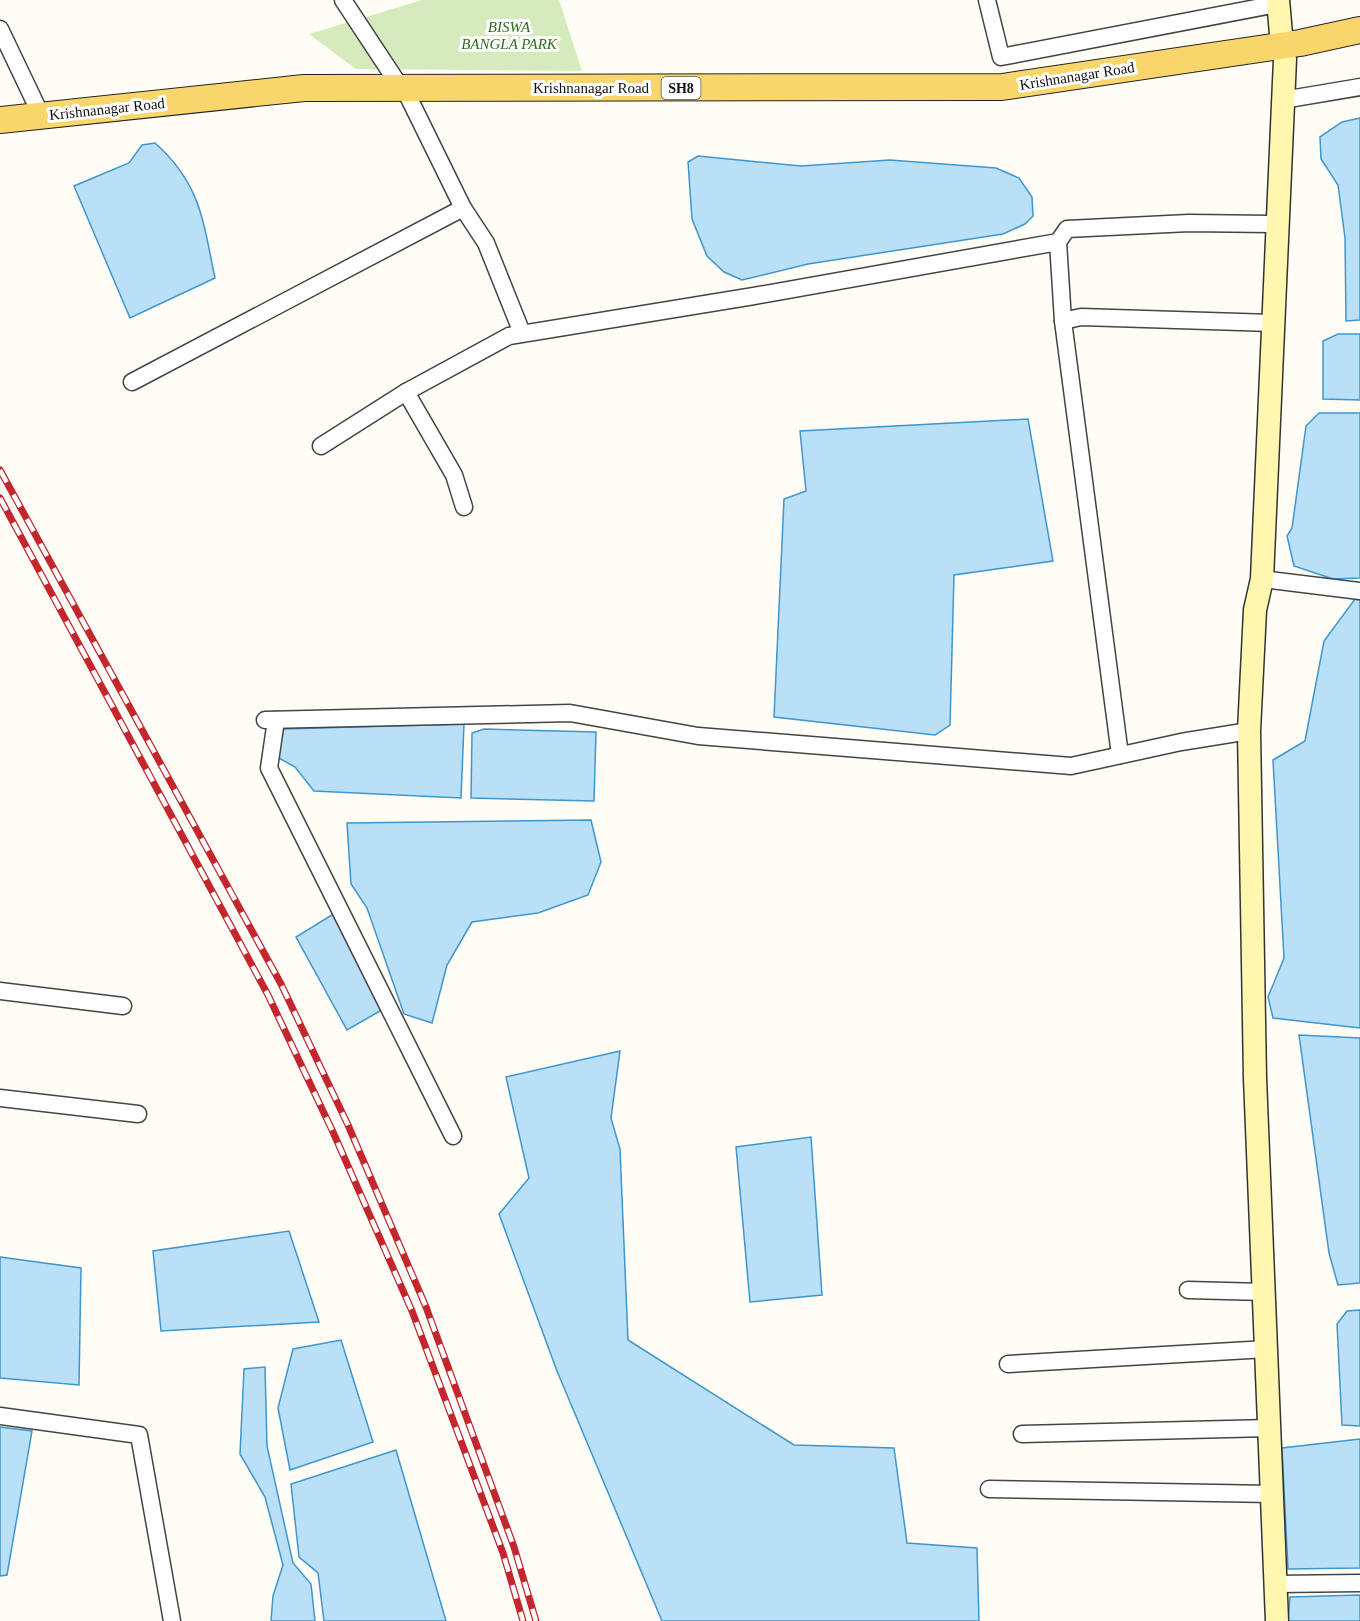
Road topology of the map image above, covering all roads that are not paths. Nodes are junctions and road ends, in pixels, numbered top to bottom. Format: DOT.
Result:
graph roads {
  1 [pos="343,0"];
  2 [pos="987,0"];
  3 [pos="1277,2"];
  4 [pos="0,29"];
  5 [pos="1360,30"];
  6 [pos="1281,34"];
  7 [pos="1285,59"];
  8 [pos="1360,87"];
  9 [pos="401,88"];
  10 [pos="1283,100"];
  11 [pos="41,116"];
  12 [pos="0,120"];
  13 [pos="463,208"];
  14 [pos="1278,224"];
  15 [pos="1058,242"];
  16 [pos="1063,321"];
  17 [pos="1274,322"];
  18 [pos="522,333"];
  19 [pos="132,382"];
  20 [pos="406,392"];
  21 [pos="321,446"];
  22 [pos="464,507"];
  23 [pos="1262,579"];
  24 [pos="1360,591"];
  25 [pos="1249,731"];
  26 [pos="1120,755"];
  27 [pos="0,991"];
  28 [pos="123,1006"];
  29 [pos="0,1098"];
  30 [pos="138,1114"];
  31 [pos="453,1136"];
  32 [pos="1188,1290"];
  33 [pos="1264,1292"];
  34 [pos="1267,1348"];
  35 [pos="1008,1364"];
  36 [pos="0,1416"];
  37 [pos="1270,1428"];
  38 [pos="1022,1434"];
  39 [pos="989,1489"];
  40 [pos="1273,1494"];
  41 [pos="1360,1583"];
  42 [pos="1275,1584"];
  43 [pos="172,1621"];
  44 [pos="1277,1621"];
  1 -- 9 [label="street"];
  2 -- 3 [label="street"];
  3 -- 6 [label="street"];
  4 -- 11 [label="street"];
  5 -- 9 [label="main road, Krishnanagar Road / SH8"];
  7 -- 10 [label="street"];
  8 -- 10 [label="street"];
  9 -- 11 [label="main road, Krishnanagar Road / SH8"];
  9 -- 13 [label="street"];
  10 -- 14 [label="street"];
  11 -- 12 [label="main road, Krishnanagar Road / SH8"];
  13 -- 18 [label="street"];
  13 -- 19 [label="street"];
  14 -- 15 [label="street"];
  14 -- 17 [label="street"];
  15 -- 16 [label="street"];
  15 -- 18 [label="street"];
  16 -- 17 [label="street"];
  16 -- 26 [label="street"];
  17 -- 23 [label="street"];
  18 -- 20 [label="street"];
  20 -- 21 [label="street"];
  20 -- 22 [label="street"];
  23 -- 24 [label="street"];
  23 -- 25 [label="street"];
  25 -- 26 [label="street"];
  25 -- 33 [label="street"];
  26 -- 31 [label="street"];
  27 -- 28 [label="street"];
  29 -- 30 [label="street"];
  32 -- 33 [label="street"];
  33 -- 34 [label="street"];
  34 -- 35 [label="street"];
  34 -- 37 [label="street"];
  36 -- 43 [label="street"];
  37 -- 38 [label="street"];
  37 -- 40 [label="street"];
  39 -- 40 [label="street"];
  40 -- 42 [label="street"];
  41 -- 42 [label="street"];
  42 -- 44 [label="street"];
}
